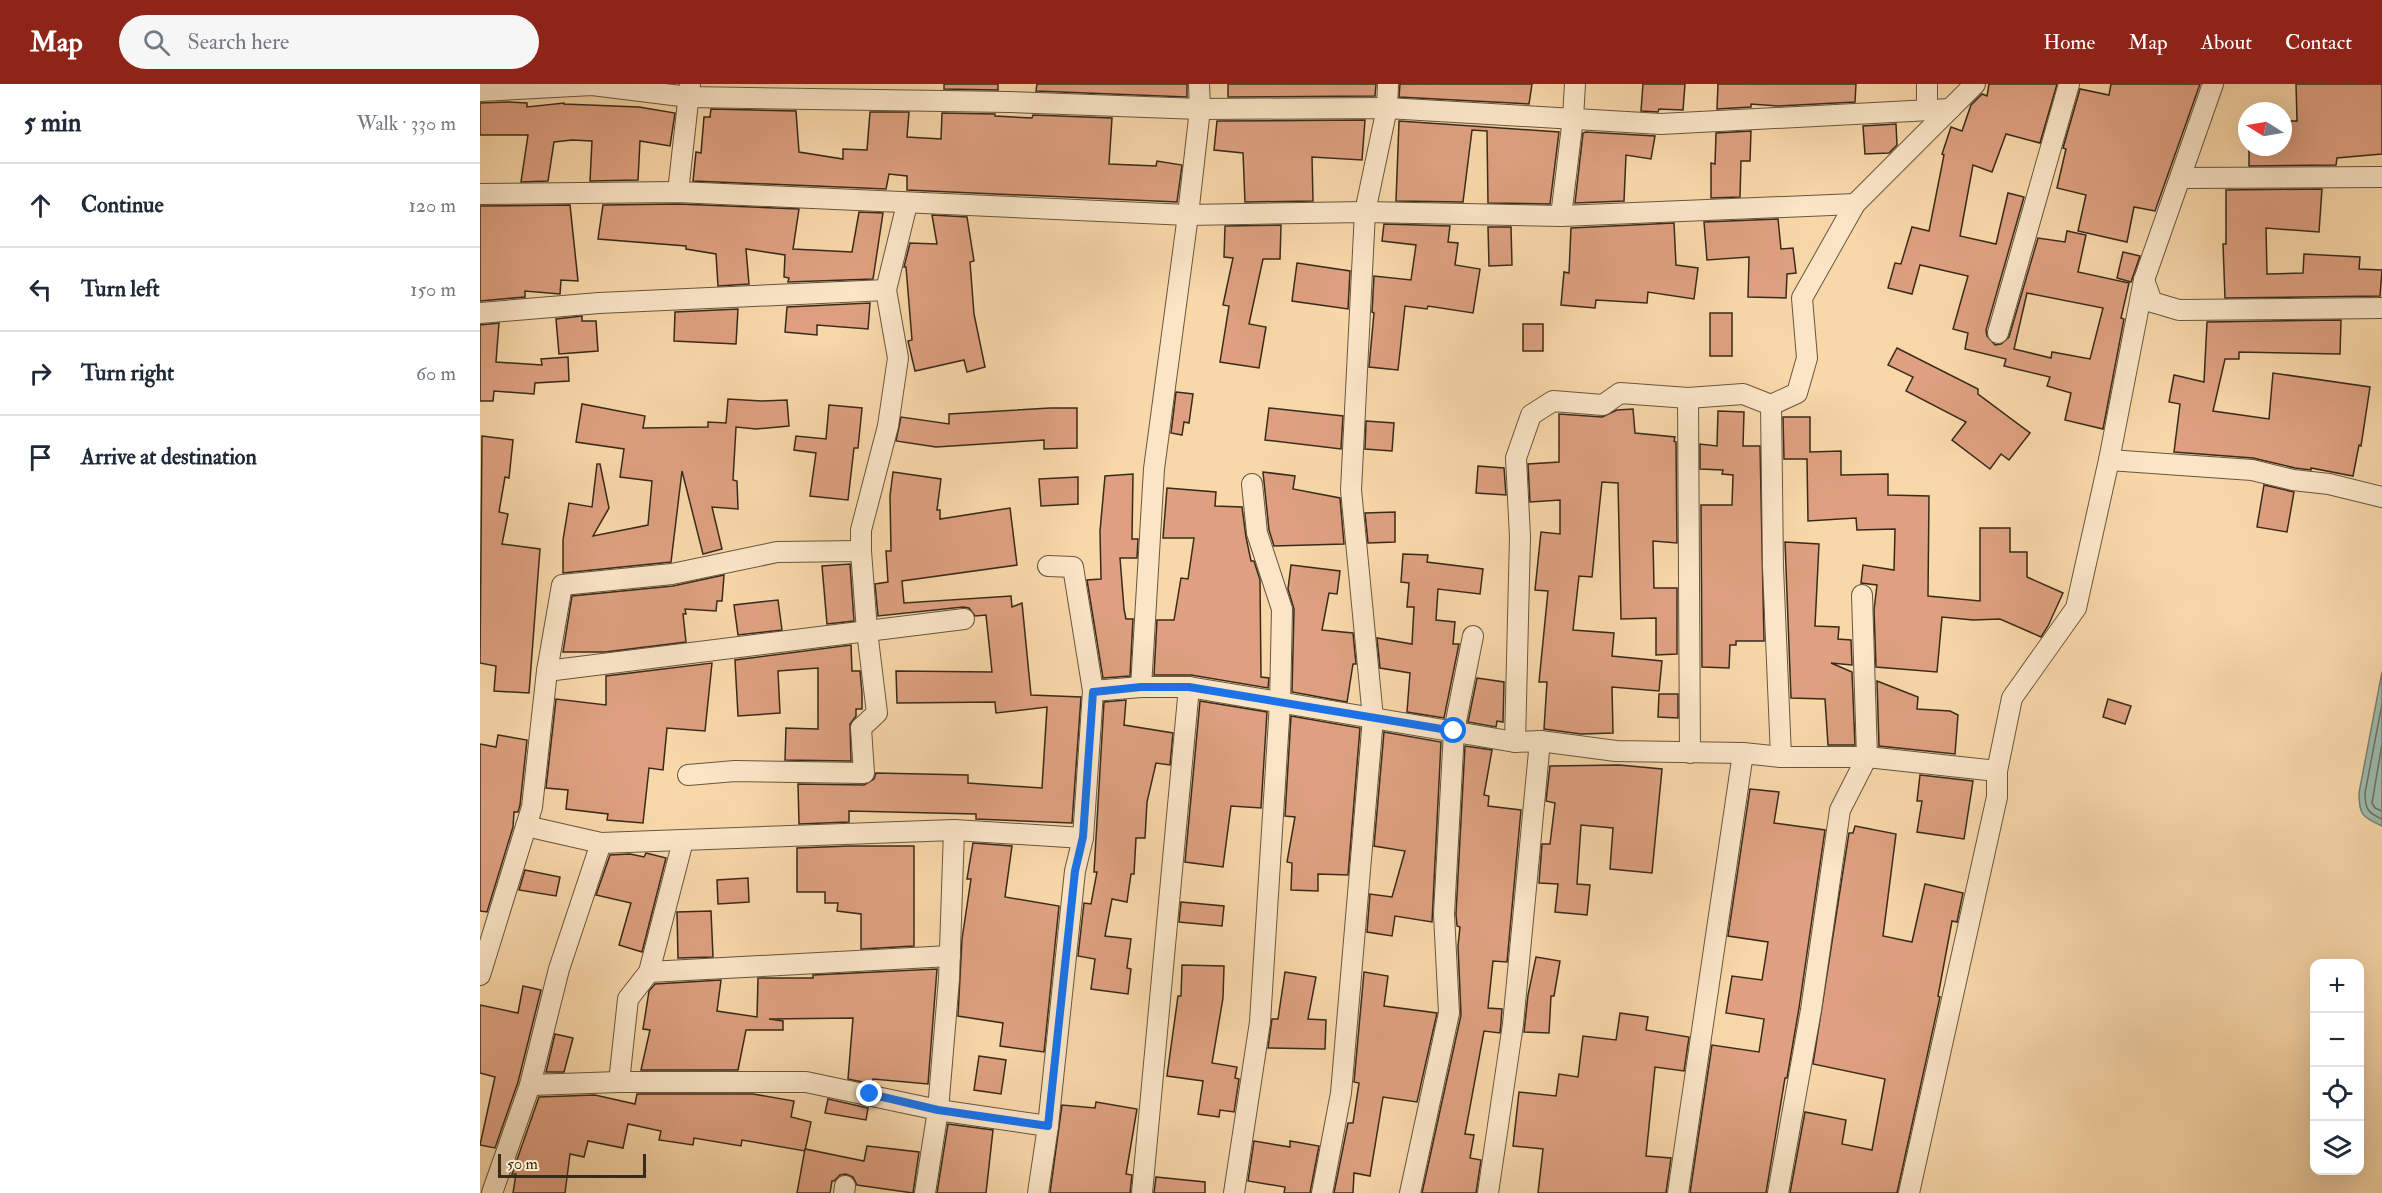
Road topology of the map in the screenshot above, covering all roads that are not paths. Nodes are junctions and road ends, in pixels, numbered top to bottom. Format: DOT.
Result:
graph roads {
  1 [pos="1199,84"];
  2 [pos="1389,84"];
  3 [pos="1575,84"];
  4 [pos="1927,84"];
  5 [pos="1975,84"];
  6 [pos="2069,84"];
  7 [pos="2213,84"];
  8 [pos="592,85"];
  9 [pos="483,89"];
  10 [pos="690,91"];
  11 [pos="1387,108"];
  12 [pos="1200,109"];
  13 [pos="1950,109"];
  14 [pos="1927,110"];
  15 [pos="1573,118"];
  16 [pos="2382,177"];
  17 [pos="2181,178"];
  18 [pos="678,192"];
  19 [pos="480,194"];
  20 [pos="907,204"];
  21 [pos="1855,204"];
  22 [pos="1365,212"];
  23 [pos="1188,215"];
  24 [pos="1561,216"];
  25 [pos="2144,280"];
  26 [pos="886,290"];
  27 [pos="2382,308"];
  28 [pos="480,313"];
  29 [pos="1998,333"];
  30 [pos="1688,398"];
  31 [pos="1771,405"];
  32 [pos="2109,460"];
  33 [pos="1252,484"];
  34 [pos="2382,497"];
  35 [pos="861,551"];
  36 [pos="1048,566"];
  37 [pos="1862,595"];
  38 [pos="964,619"];
  39 [pos="867,631"];
  40 [pos="1473,636"];
  41 [pos="547,670"];
  42 [pos="1141,687"];
  43 [pos="1189,687"];
  44 [pos="1093,692"];
  45 [pos="1280,703"];
  46 [pos="1373,718"];
  47 [pos="1454,731"];
  48 [pos="1540,741"];
  49 [pos="1515,742"];
  50 [pos="1690,753"];
  51 [pos="1743,753"];
  52 [pos="1781,757"];
  53 [pos="1867,757"];
  54 [pos="1997,771"];
  55 [pos="688,775"];
  56 [pos="526,826"];
  57 [pos="954,830"];
  58 [pos="1083,837"];
  59 [pos="683,841"];
  60 [pos="601,843"];
  61 [pos="950,956"];
  62 [pos="649,972"];
  63 [pos="480,975"];
  64 [pos="619,1082"];
  65 [pos="530,1085"];
  66 [pos="938,1110"];
  67 [pos="1048,1126"];
  68 [pos="492,1193"];
  69 [pos="925,1193"];
  70 [pos="1038,1193"];
  71 [pos="1142,1193"];
  72 [pos="1234,1193"];
  73 [pos="1322,1193"];
  74 [pos="1410,1193"];
  75 [pos="1488,1193"];
  76 [pos="1677,1193"];
  77 [pos="1778,1193"];
  78 [pos="1909,1193"];
  1 -- 12 [label="street"];
  2 -- 11 [label="street"];
  3 -- 15 [label="street"];
  4 -- 14 [label="street"];
  5 -- 13 [label="street"];
  6 -- 29 [label="street"];
  7 -- 17 [label="street"];
  8 -- 9 [label="street"];
  8 -- 10 [label="street"];
  10 -- 12 [label="street"];
  10 -- 18 [label="street"];
  11 -- 12 [label="street"];
  11 -- 15 [label="street"];
  11 -- 22 [label="street"];
  12 -- 23 [label="street"];
  13 -- 14 [label="street"];
  13 -- 21 [label="street"];
  14 -- 15 [label="street"];
  15 -- 24 [label="street"];
  16 -- 17 [label="street"];
  17 -- 25 [label="street"];
  18 -- 19 [label="street"];
  18 -- 20 [label="street"];
  20 -- 23 [label="street"];
  20 -- 26 [label="street"];
  21 -- 24 [label="street"];
  21 -- 31 [label="street"];
  22 -- 23 [label="street"];
  22 -- 24 [label="street"];
  22 -- 46 [label="street"];
  23 -- 42 [label="street"];
  25 -- 27 [label="street"];
  25 -- 32 [label="street"];
  26 -- 28 [label="street"];
  26 -- 35 [label="street"];
  30 -- 31 [label="street"];
  30 -- 49 [label="street"];
  30 -- 50 [label="street"];
  31 -- 52 [label="street"];
  32 -- 34 [label="street"];
  32 -- 54 [label="street"];
  33 -- 45 [label="street"];
  35 -- 39 [label="street"];
  35 -- 41 [label="street"];
  36 -- 44 [label="street"];
  37 -- 53 [label="street"];
  38 -- 39 [label="street"];
  39 -- 41 [label="street"];
  39 -- 55 [label="street"];
  40 -- 47 [label="street"];
  41 -- 56 [label="street"];
  42 -- 43 [label="street"];
  42 -- 44 [label="street"];
  43 -- 45 [label="street"];
  43 -- 71 [label="street"];
  44 -- 58 [label="street"];
  45 -- 46 [label="street"];
  45 -- 72 [label="street"];
  46 -- 47 [label="street"];
  46 -- 73 [label="street"];
  47 -- 49 [label="street"];
  47 -- 74 [label="street"];
  48 -- 49 [label="street"];
  48 -- 50 [label="street"];
  48 -- 75 [label="street"];
  50 -- 51 [label="street"];
  51 -- 52 [label="street"];
  51 -- 76 [label="street"];
  52 -- 53 [label="street"];
  53 -- 54 [label="street"];
  53 -- 77 [label="street"];
  54 -- 78 [label="street"];
  56 -- 60 [label="street"];
  56 -- 63 [label="street"];
  57 -- 58 [label="street"];
  57 -- 59 [label="street"];
  57 -- 61 [label="street"];
  58 -- 67 [label="street"];
  59 -- 60 [label="street"];
  59 -- 62 [label="street"];
  60 -- 65 [label="street"];
  61 -- 62 [label="street"];
  61 -- 66 [label="street"];
  62 -- 64 [label="street"];
  64 -- 65 [label="street"];
  64 -- 66 [label="street"];
  65 -- 68 [label="street"];
  66 -- 67 [label="street"];
  66 -- 69 [label="street"];
  67 -- 70 [label="street"];
}
